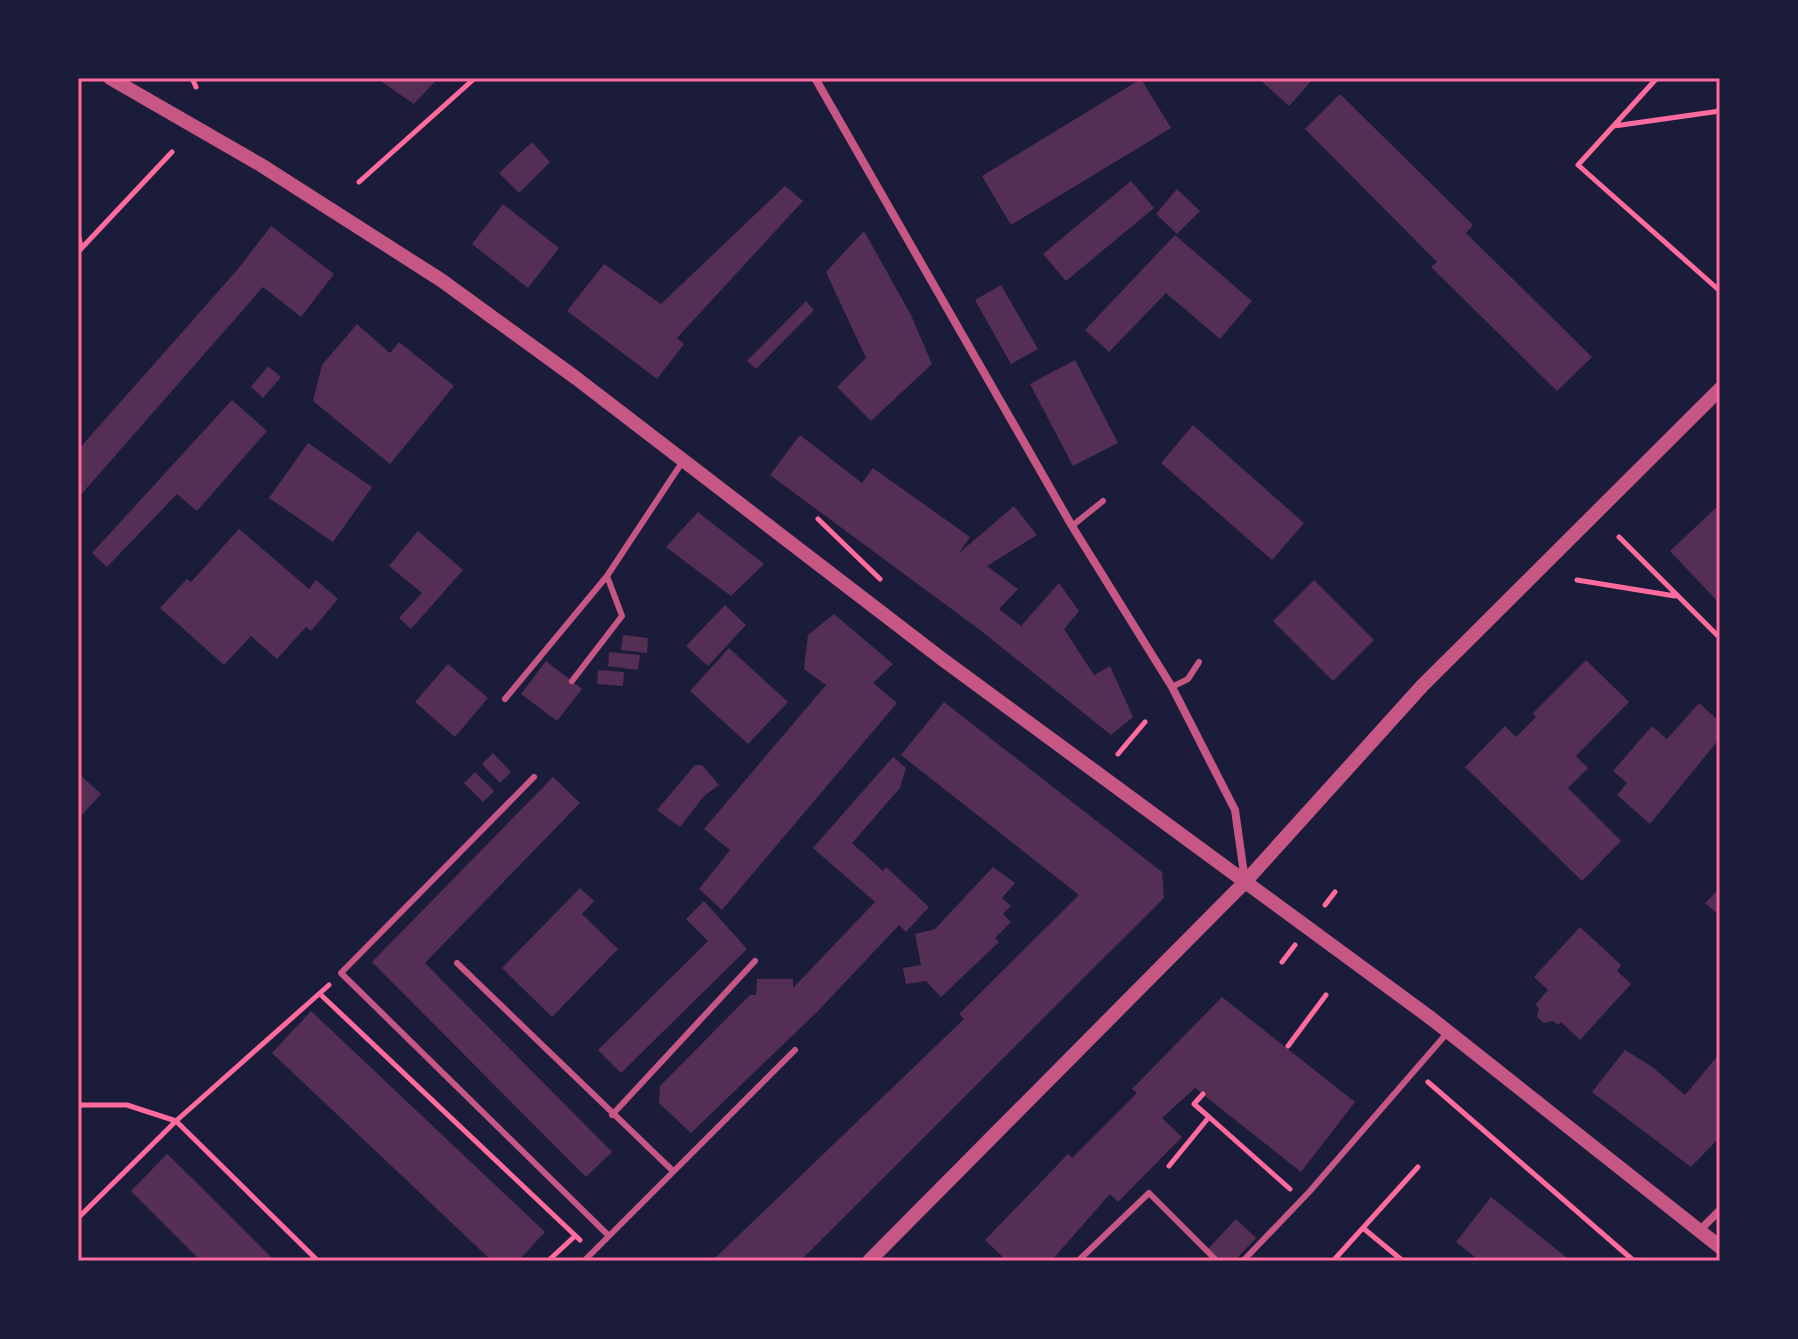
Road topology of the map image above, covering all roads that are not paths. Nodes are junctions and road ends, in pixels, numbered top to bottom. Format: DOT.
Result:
graph roads {
  1 [pos="110,78"];
  2 [pos="815,78"];
  3 [pos="1720,389"];
  4 [pos="683,461"];
  5 [pos="1103,501"];
  6 [pos="1072,526"];
  7 [pos="607,576"];
  8 [pos="1199,662"];
  9 [pos="572,681"];
  10 [pos="1172,687"];
  11 [pos="505,699"];
  12 [pos="534,777"];
  13 [pos="1245,882"];
  14 [pos="755,961"];
  15 [pos="457,963"];
  16 [pos="1448,1032"];
  17 [pos="795,1050"];
  18 [pos="612,1115"];
  19 [pos="673,1171"];
  20 [pos="1720,1210"];
  21 [pos="1700,1230"];
  22 [pos="608,1235"];
  23 [pos="1720,1247"];
  24 [pos="584,1261"];
  25 [pos="869,1261"];
  26 [pos="1078,1261"];
  27 [pos="1217,1261"];
  28 [pos="1243,1261"];
  1 -- 4 [label="street"];
  2 -- 6 [label="street"];
  3 -- 13 [label="street"];
  4 -- 7 [label="lane"];
  4 -- 13 [label="street"];
  5 -- 6 [label="lane"];
  6 -- 10 [label="street"];
  7 -- 9 [label="lane"];
  7 -- 11 [label="lane"];
  8 -- 10 [label="lane"];
  10 -- 13 [label="street"];
  12 -- 22 [label="lane"];
  13 -- 16 [label="street"];
  13 -- 25 [label="street"];
  14 -- 18 [label="lane"];
  15 -- 18 [label="lane"];
  16 -- 21 [label="street"];
  16 -- 28 [label="lane"];
  17 -- 19 [label="lane"];
  18 -- 19 [label="lane"];
  19 -- 22 [label="lane"];
  20 -- 21 [label="street"];
  21 -- 23 [label="street"];
  22 -- 24 [label="lane"];
  26 -- 27 [label="lane"];
}
